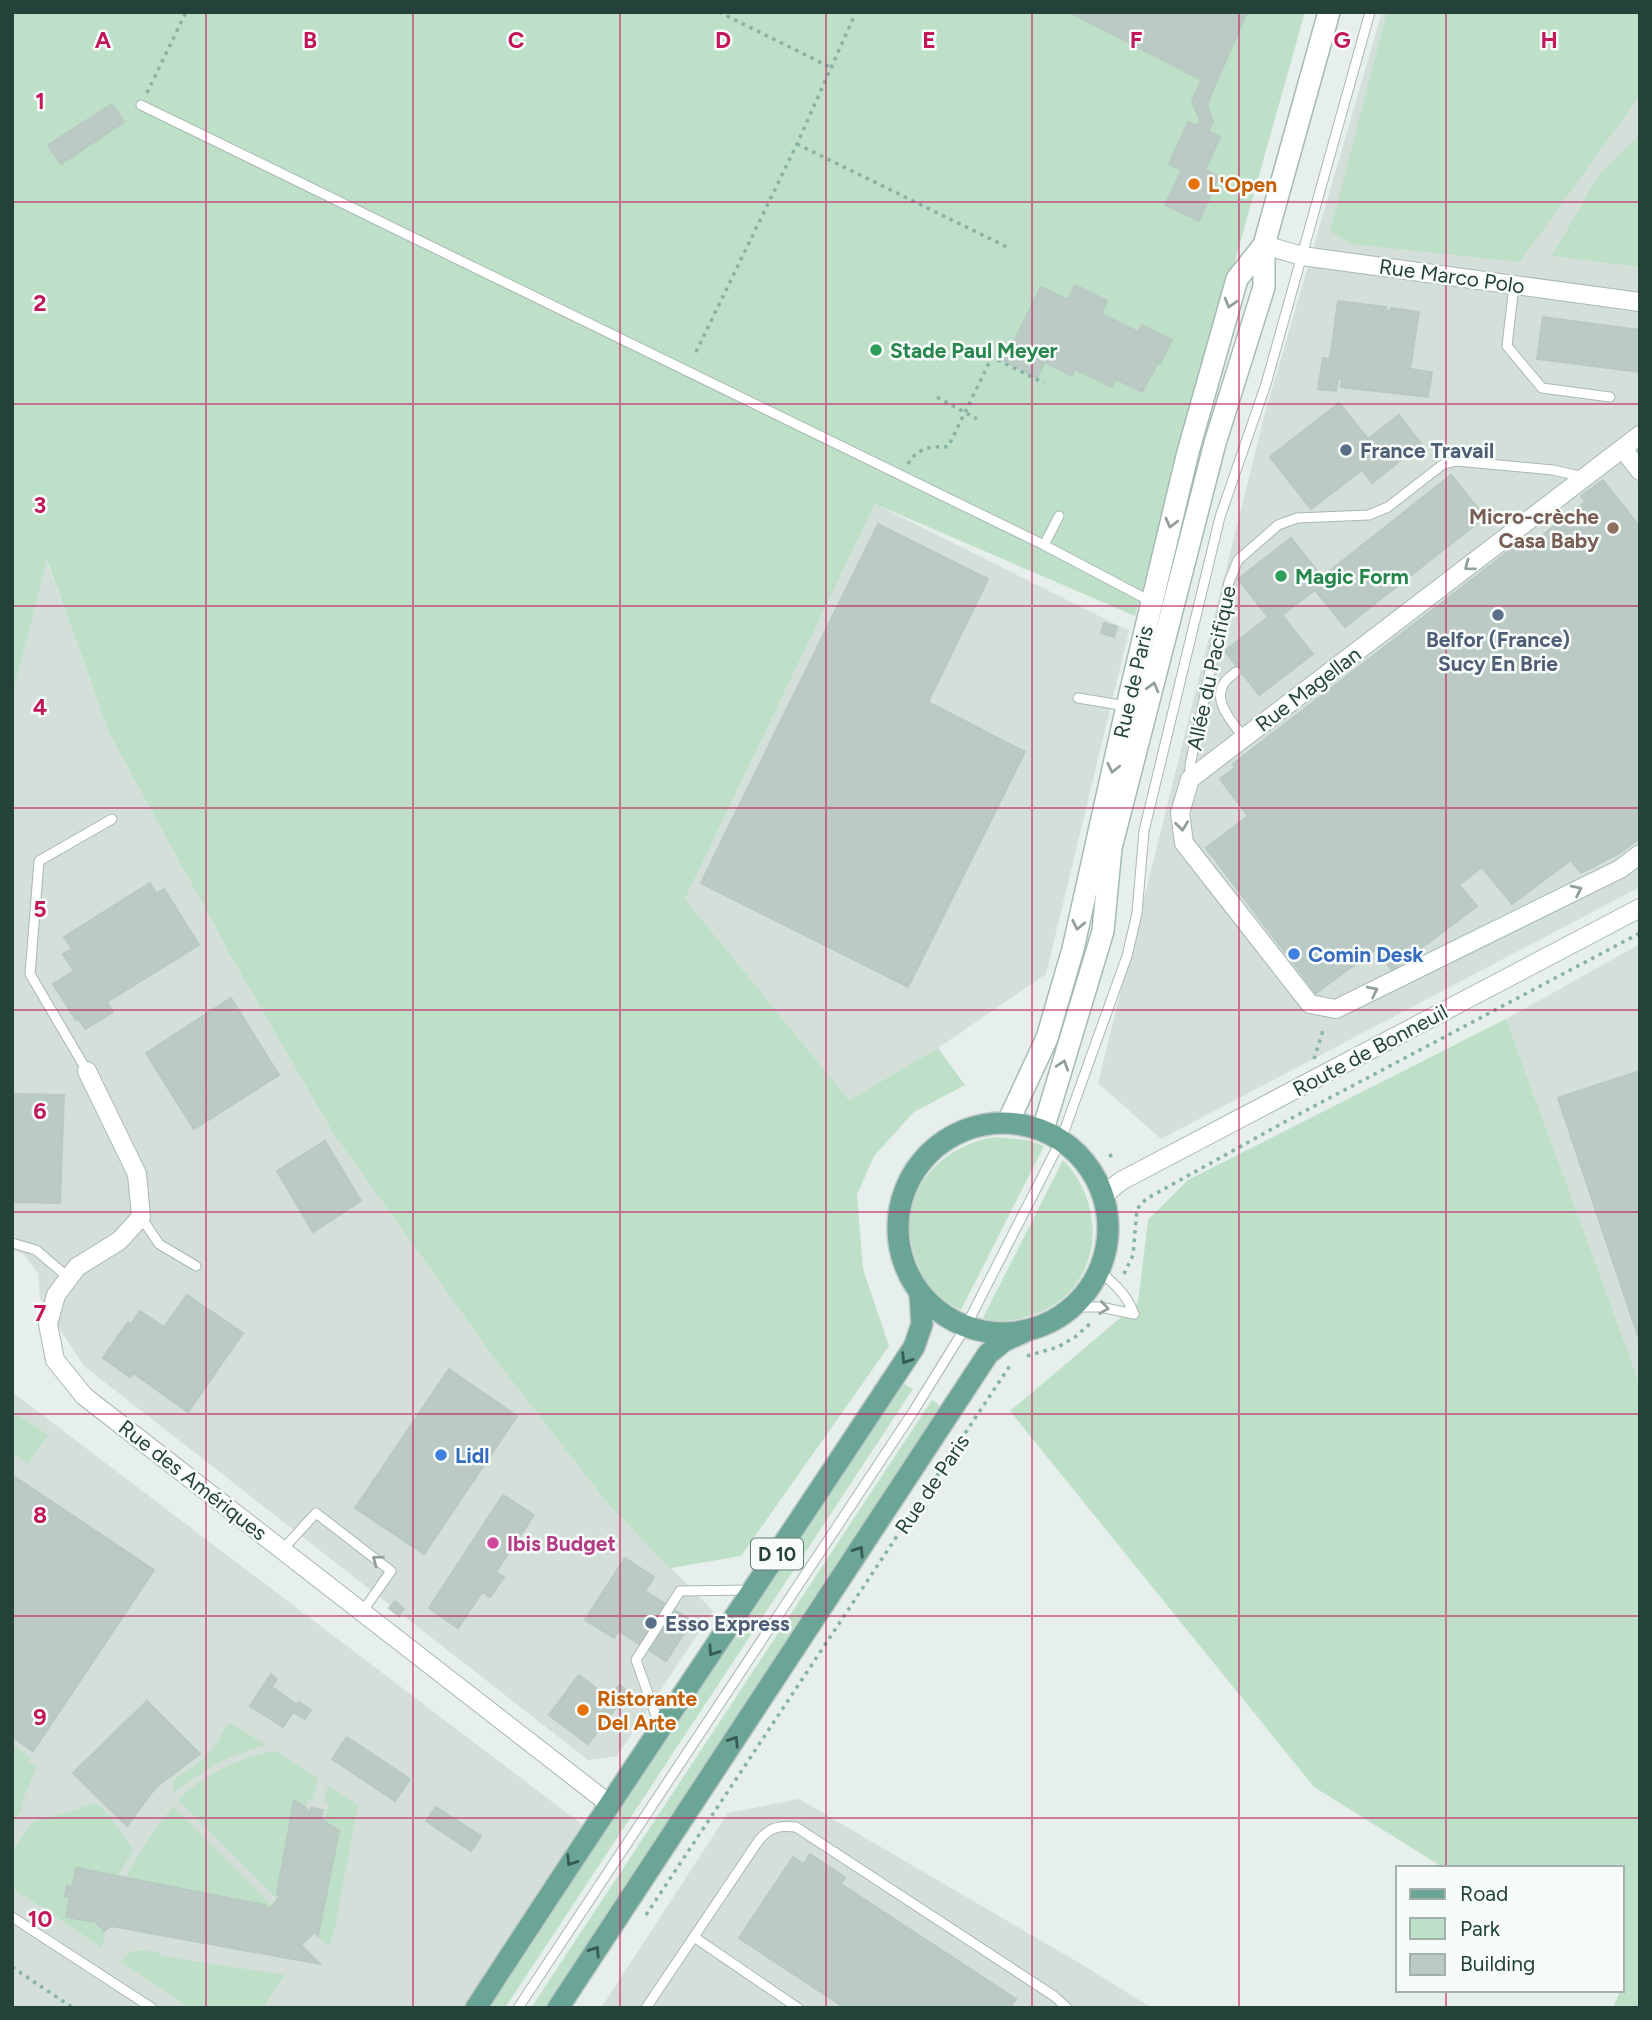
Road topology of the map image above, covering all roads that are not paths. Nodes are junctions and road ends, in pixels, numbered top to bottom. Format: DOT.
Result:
graph roads {
  1 [pos="1329,12"];
  2 [pos="1370,12"];
  3 [pos="141,105"];
  4 [pos="1264,245"];
  5 [pos="1302,256"];
  6 [pos="1514,285"];
  7 [pos="1640,302"];
  8 [pos="1609,397"];
  9 [pos="1640,435"];
  10 [pos="1623,449"];
  11 [pos="1640,471"];
  12 [pos="1586,477"];
  13 [pos="1059,516"];
  14 [pos="1044,545"];
  15 [pos="1152,601"];
  16 [pos="1171,620"];
  17 [pos="1236,672"];
  18 [pos="1078,698"];
  19 [pos="1136,712"];
  20 [pos="1244,738"];
  21 [pos="1190,779"];
  22 [pos="112,819"];
  23 [pos="1640,854"];
  24 [pos="1640,908"];
  25 [pos="87,1071"];
  26 [pos="1009,1122"];
  27 [pos="1052,1135"];
  28 [pos="1104,1195"];
  29 [pos="141,1217"];
  30 [pos="12,1243"];
  31 [pos="196,1266"];
  32 [pos="1099,1271"];
  33 [pos="69,1278"];
  34 [pos="920,1295"];
  35 [pos="1074,1307"];
  36 [pos="965,1328"];
  37 [pos="1024,1332"];
  38 [pos="282,1550"];
  39 [pos="753,1590"];
  40 [pos="362,1612"];
  41 [pos="661,1729"];
  42 [pos="608,1803"];
  43 [pos="12,1917"];
  44 [pos="694,1937"];
  45 [pos="152,2008"];
  46 [pos="476,2008"];
  47 [pos="518,2008"];
  48 [pos="558,2008"];
  49 [pos="646,2008"];
  50 [pos="798,2008"];
  51 [pos="1067,2008"];
  1 -- 4 [label="main road, Rue de Paris"];
  2 -- 5 [label="lane"];
  3 -- 14 [label="lane"];
  4 -- 5 [label="street, Rue Marco Polo"];
  4 -- 15 [label="main road, Rue de Paris, one-way"];
  4 -- 16 [label="main road, Rue de Paris"];
  5 -- 6 [label="street, Rue Marco Polo"];
  5 -- 27 [label="lane"];
  6 -- 7 [label="street, Rue Marco Polo"];
  6 -- 8 [label="lane"];
  9 -- 10 [label="street, Rue Magellan"];
  10 -- 11 [label="street"];
  10 -- 12 [label="street, Rue Magellan"];
  12 -- 20 [label="street, Rue Magellan, one-way"];
  12 -- 21 [label="lane, Allée du Pacifique"];
  13 -- 14 [label="lane"];
  14 -- 15 [label="lane"];
  15 -- 16 [label="lane"];
  15 -- 19 [label="main road, Rue de Paris"];
  19 -- 16 [label="main road, Rue de Paris, one-way"];
  17 -- 20 [label="lane"];
  18 -- 19 [label="lane"];
  19 -- 26 [label="main road, Rue de Paris, one-way"];
  27 -- 19 [label="main road, Rue de Paris, one-way"];
  20 -- 21 [label="street, Rue Magellan"];
  21 -- 23 [label="street, one-way"];
  22 -- 25 [label="lane"];
  24 -- 28 [label="street, Route de Bonneuil"];
  25 -- 29 [label="street"];
  26 -- 27 [label="main road"];
  26 -- 34 [label="main road"];
  27 -- 28 [label="main road"];
  27 -- 36 [label="lane"];
  28 -- 32 [label="main road"];
  29 -- 31 [label="lane"];
  29 -- 33 [label="street, Rue des Amériques"];
  30 -- 33 [label="lane"];
  32 -- 35 [label="main road"];
  35 -- 32 [label="lane, one-way"];
  33 -- 38 [label="street, Rue des Amériques"];
  34 -- 36 [label="main road"];
  34 -- 39 [label="main road, D 10, one-way"];
  35 -- 37 [label="main road"];
  36 -- 37 [label="main road"];
  36 -- 47 [label="lane"];
  48 -- 37 [label="main road, Rue de Paris, one-way"];
  38 -- 40 [label="street, Rue des Amériques"];
  40 -- 38 [label="lane, one-way"];
  39 -- 41 [label="main road, D 10, one-way"];
  39 -- 41 [label="lane"];
  40 -- 42 [label="street, Rue des Amériques"];
  41 -- 42 [label="main road, D 10"];
  42 -- 46 [label="main road, D 10, one-way"];
  43 -- 45 [label="lane"];
  44 -- 49 [label="lane"];
  44 -- 50 [label="lane"];
  44 -- 51 [label="lane"];
}
